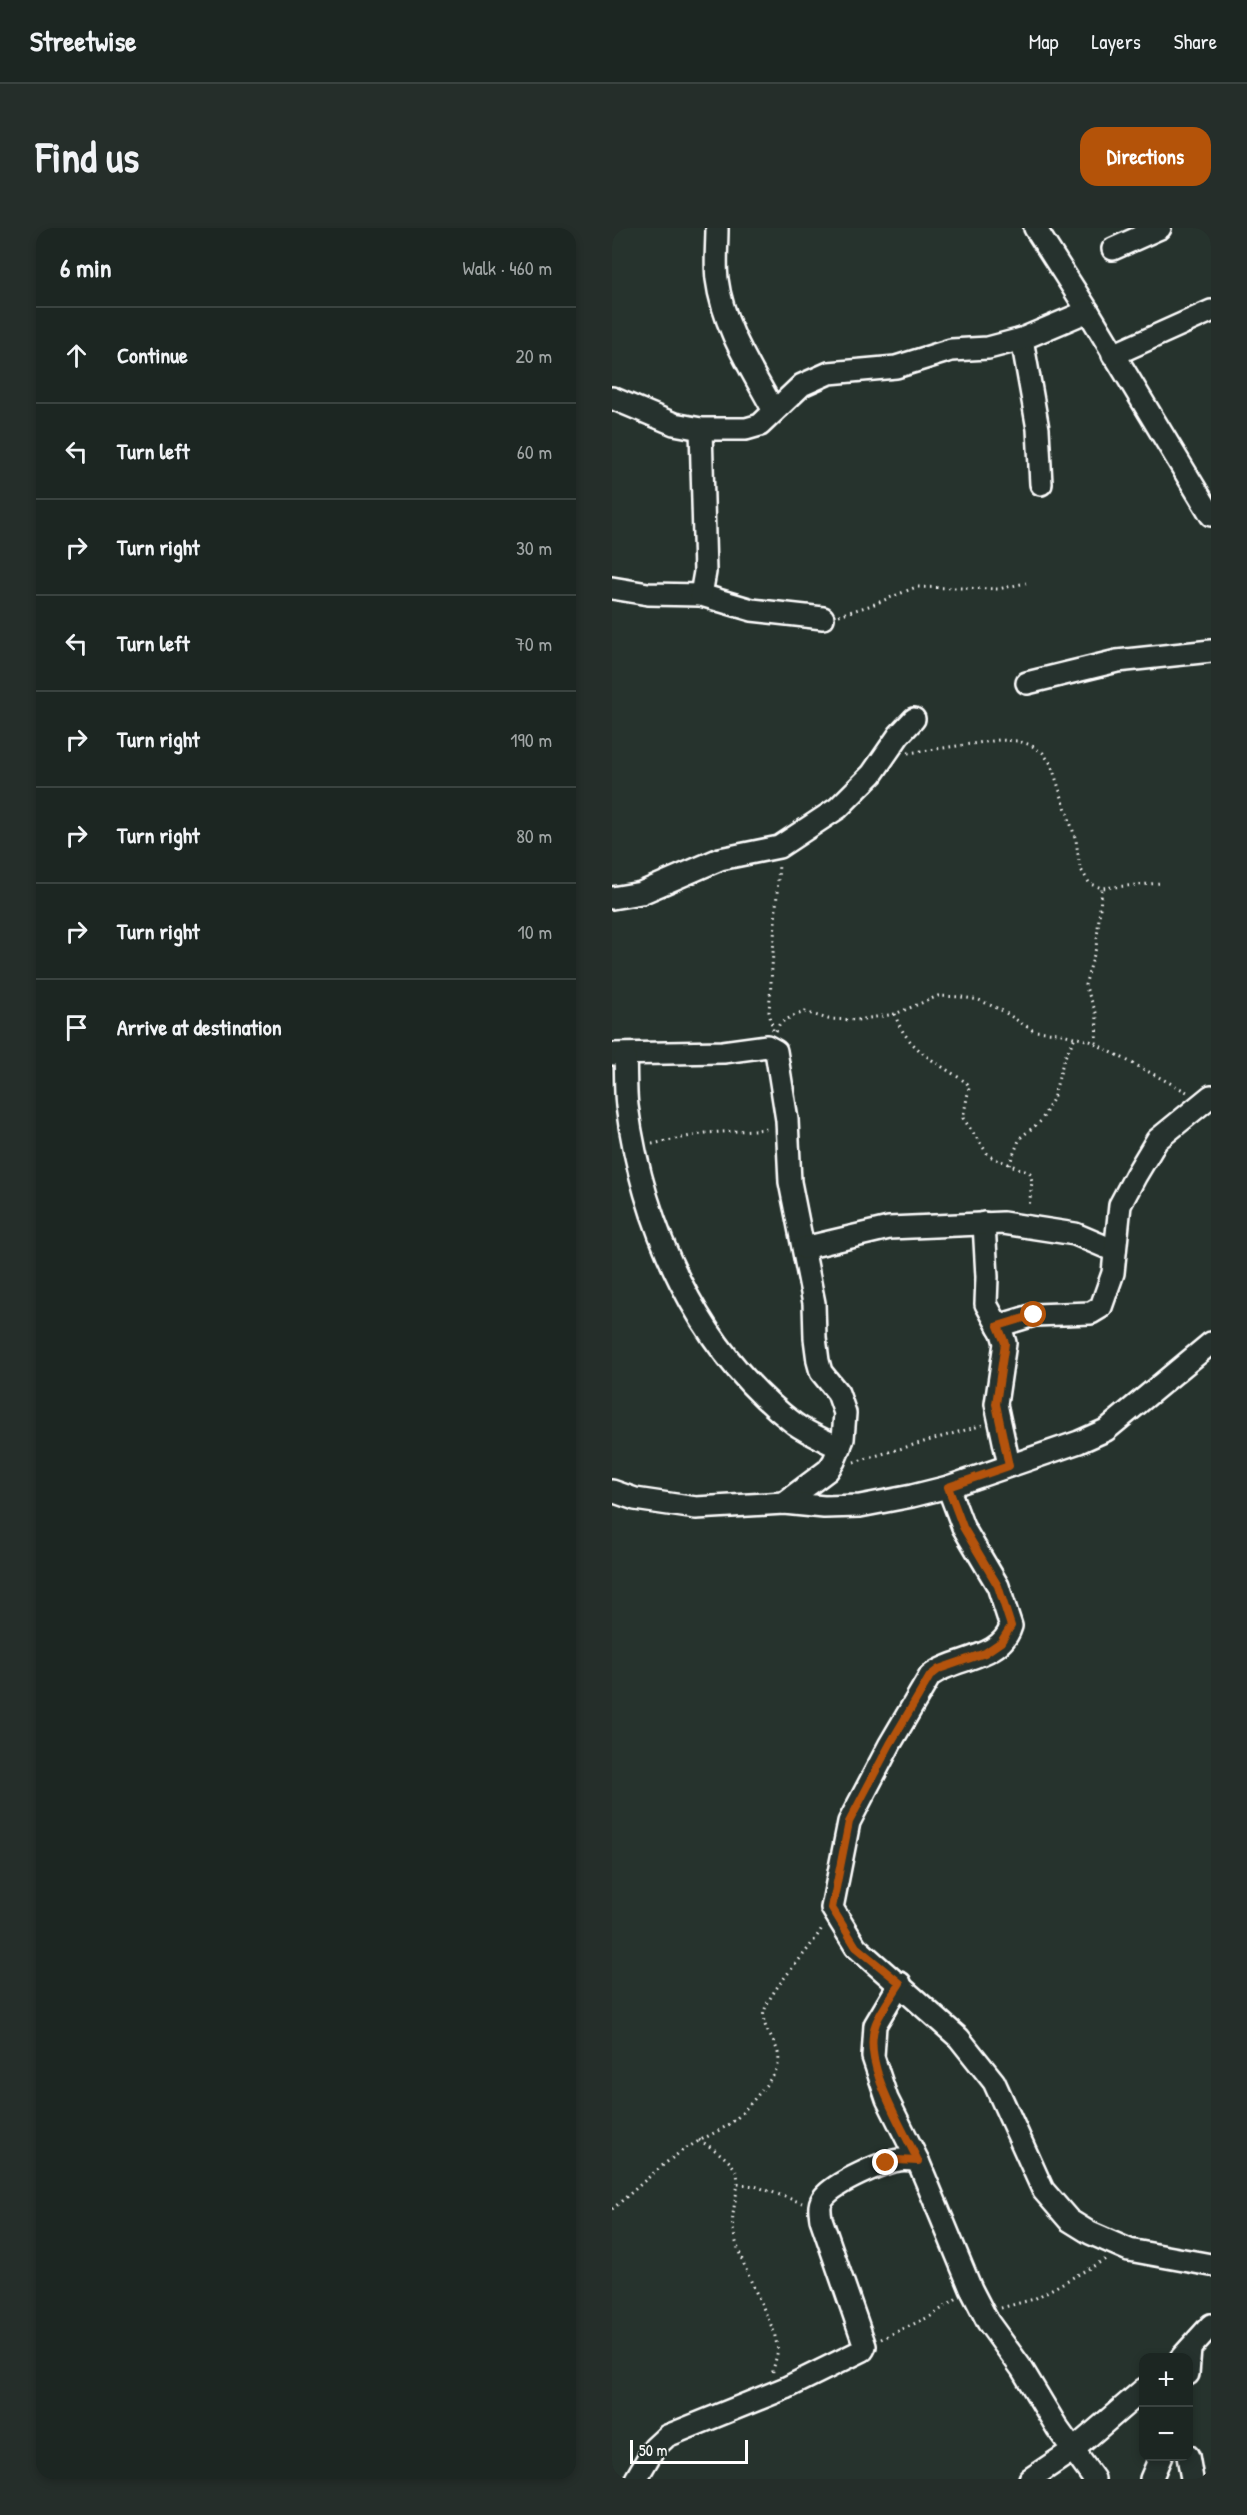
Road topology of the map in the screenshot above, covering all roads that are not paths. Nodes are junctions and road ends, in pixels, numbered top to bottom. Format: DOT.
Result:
graph roads {
  1 [pos="717,228"];
  2 [pos="1035,228"];
  3 [pos="1160,228"];
  4 [pos="1113,249"];
  5 [pos="1211,310"];
  6 [pos="1088,311"];
  7 [pos="1022,339"];
  8 [pos="1113,355"];
  9 [pos="612,398"];
  10 [pos="774,411"];
  11 [pos="701,429"];
  12 [pos="1041,484"];
  13 [pos="1211,515"];
  14 [pos="612,588"];
  15 [pos="701,595"];
  16 [pos="823,618"];
  17 [pos="1211,651"];
  18 [pos="1027,683"];
  19 [pos="914,719"];
  20 [pos="612,898"];
  21 [pos="619,1055"];
  22 [pos="1207,1098"];
  23 [pos="984,1224"];
  24 [pos="804,1248"];
  25 [pos="1115,1251"];
  26 [pos="998,1326"];
  27 [pos="1211,1343"];
  28 [pos="840,1448"];
  29 [pos="1009,1466"];
  30 [pos="948,1487"];
  31 [pos="612,1491"];
  32 [pos="784,1503"];
  33 [pos="900,1983"];
  34 [pos="918,2161"];
  35 [pos="1211,2265"];
  36 [pos="1211,2325"];
  37 [pos="1186,2353"];
  38 [pos="1139,2392"];
  39 [pos="1073,2450"];
  40 [pos="1159,2461"];
  41 [pos="1189,2461"];
  42 [pos="636,2479"];
  43 [pos="1030,2479"];
  44 [pos="1094,2479"];
  45 [pos="1151,2479"];
  46 [pos="1192,2479"];
  1 -- 10 [label="street"];
  2 -- 6 [label="street"];
  3 -- 4 [label="street"];
  5 -- 8 [label="street"];
  6 -- 7 [label="street"];
  6 -- 8 [label="street"];
  7 -- 10 [label="street"];
  7 -- 12 [label="street"];
  8 -- 13 [label="street"];
  9 -- 11 [label="street"];
  10 -- 11 [label="street"];
  11 -- 15 [label="street"];
  14 -- 15 [label="street"];
  15 -- 16 [label="street"];
  17 -- 18 [label="street"];
  19 -- 20 [label="street"];
  21 -- 24 [label="street"];
  21 -- 28 [label="street"];
  22 -- 25 [label="street"];
  23 -- 24 [label="street"];
  23 -- 25 [label="street"];
  23 -- 26 [label="street"];
  24 -- 28 [label="street"];
  25 -- 26 [label="street"];
  26 -- 29 [label="street"];
  27 -- 29 [label="street"];
  28 -- 32 [label="street"];
  29 -- 30 [label="street"];
  30 -- 32 [label="street"];
  30 -- 33 [label="street"];
  31 -- 32 [label="street"];
  33 -- 34 [label="street"];
  33 -- 35 [label="street"];
  34 -- 39 [label="street"];
  34 -- 42 [label="street"];
  36 -- 37 [label="street"];
  38 -- 39 [label="street"];
  39 -- 43 [label="street"];
  39 -- 44 [label="street"];
  40 -- 45 [label="street"];
  41 -- 46 [label="street"];
}
